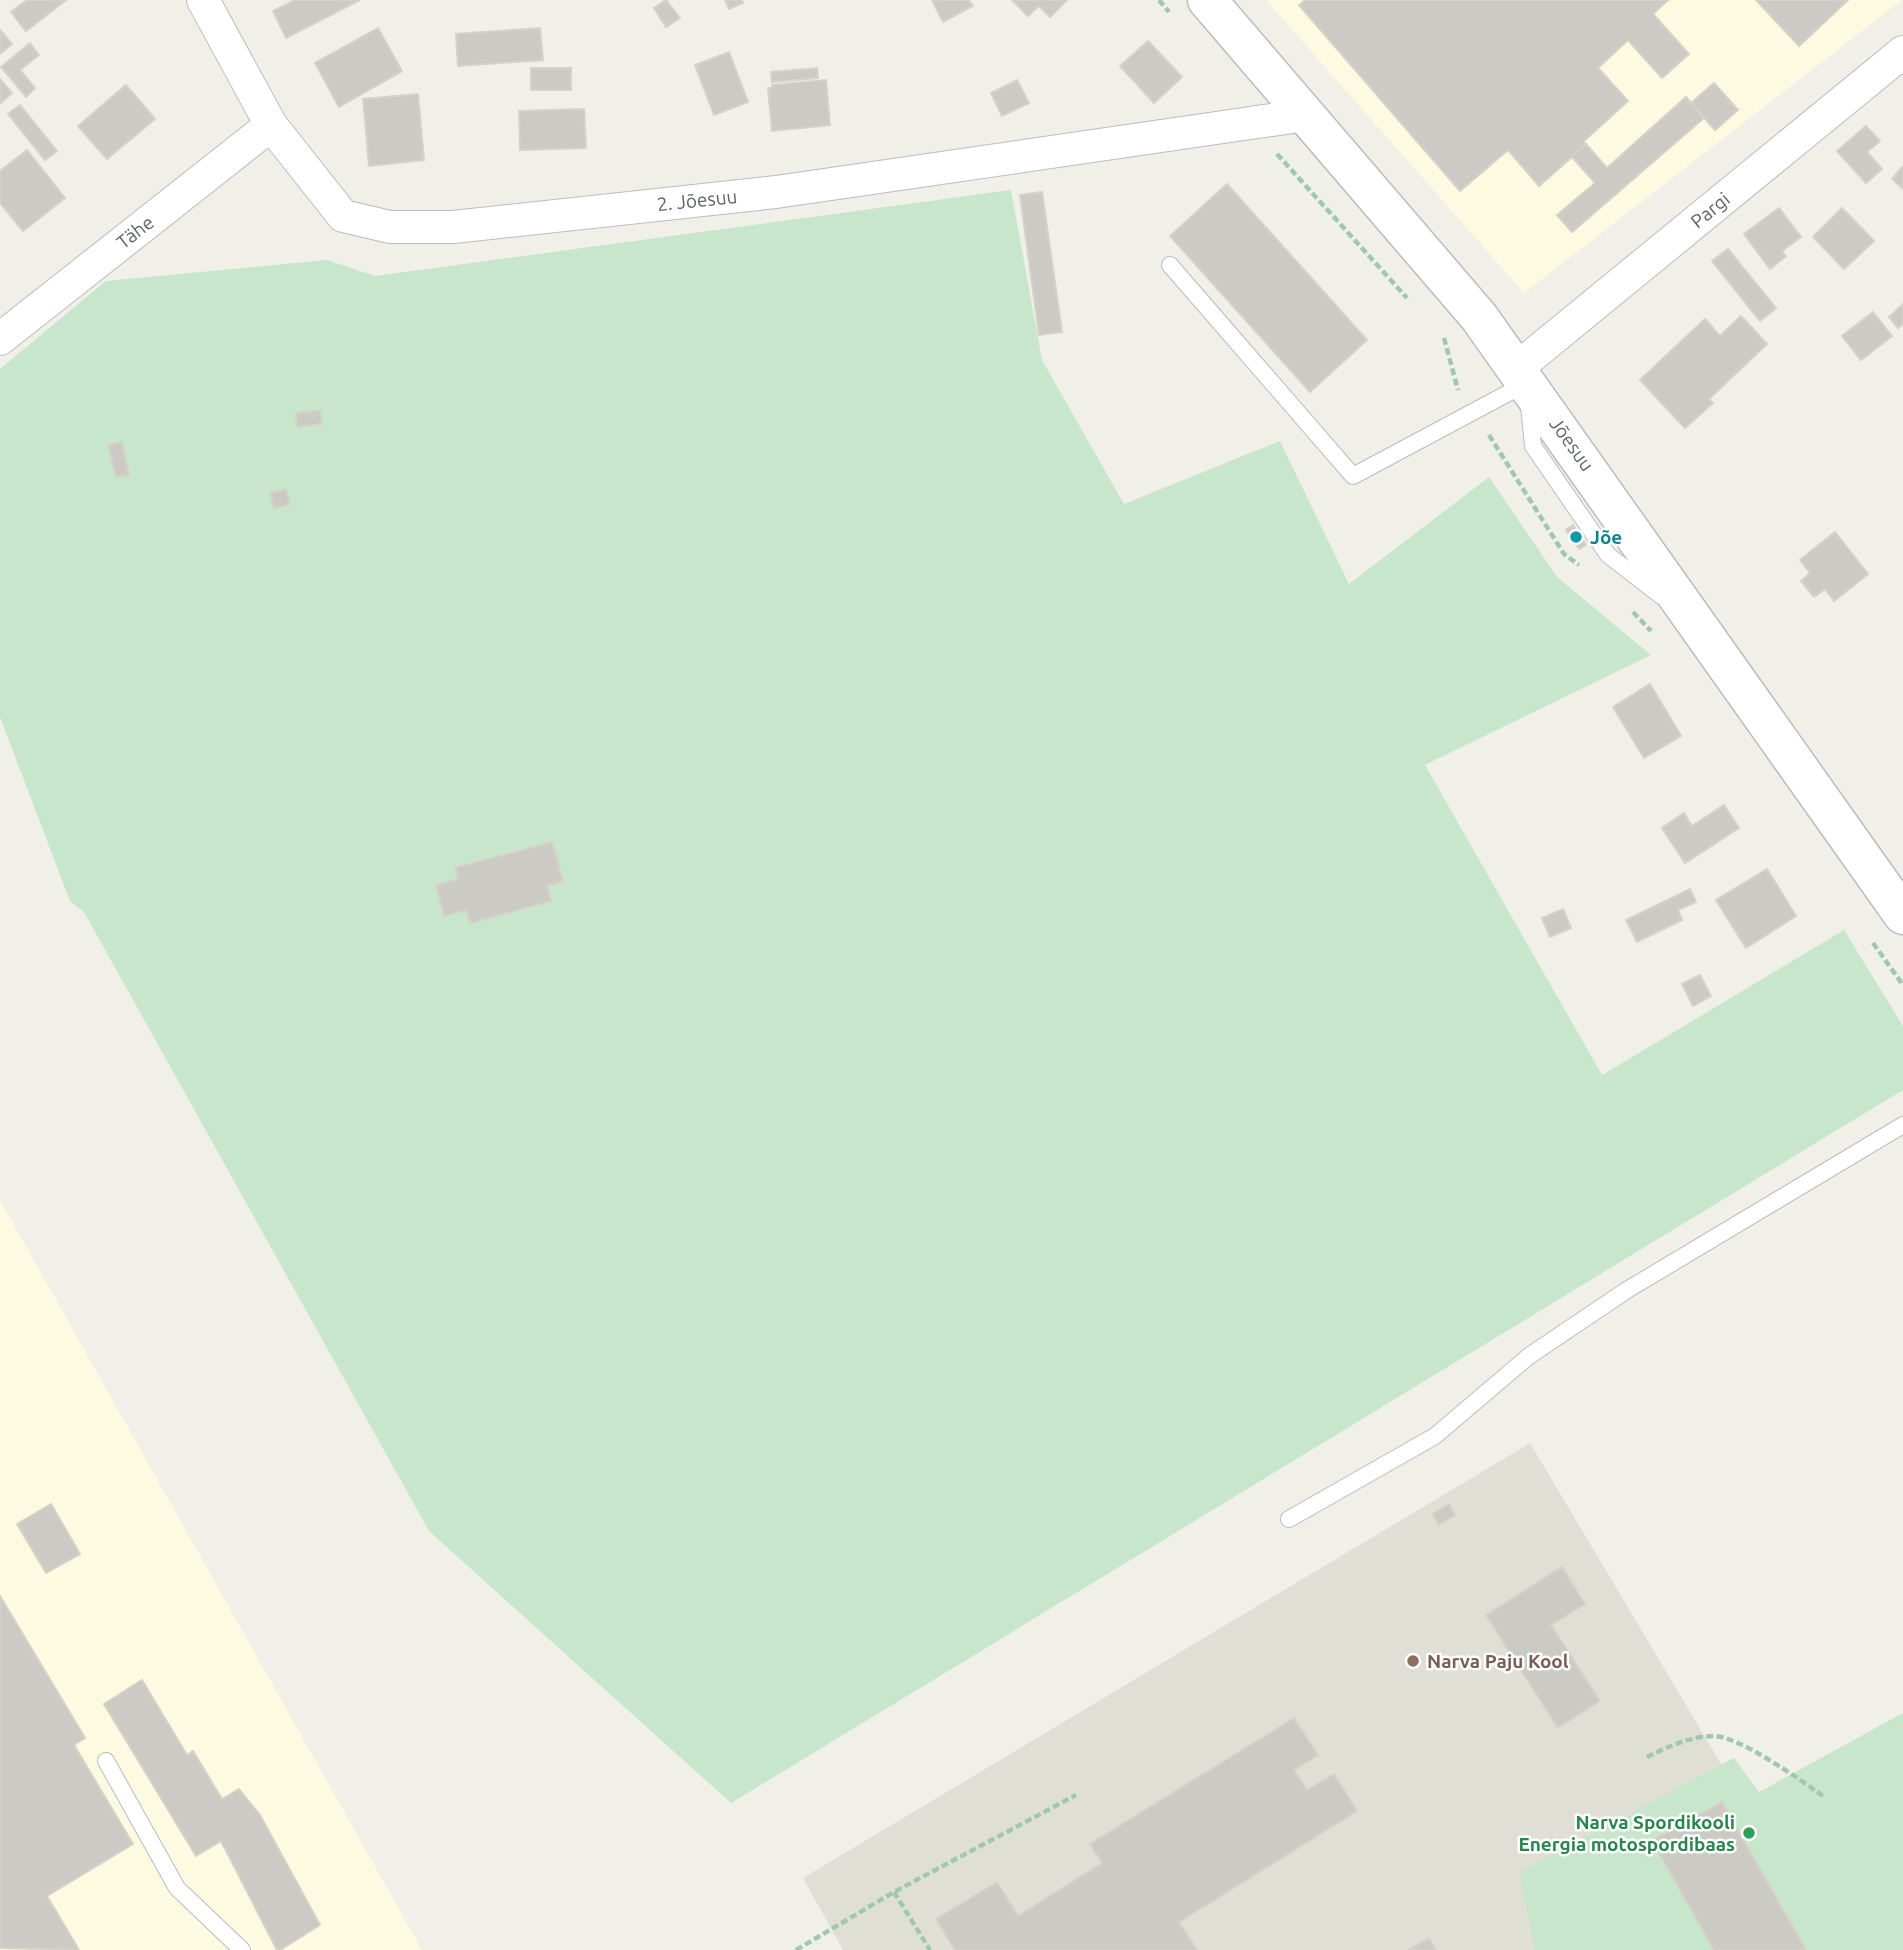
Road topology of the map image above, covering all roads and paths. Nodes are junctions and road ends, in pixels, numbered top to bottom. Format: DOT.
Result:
graph roads {
  1 [pos="203,0"];
  2 [pos="1207,0"];
  3 [pos="1903,52"];
  4 [pos="1306,115"];
  5 [pos="271,125"];
  6 [pos="1170,265"];
  7 [pos="0,339"];
  8 [pos="1522,375"];
  9 [pos="1903,915"];
  10 [pos="1903,1125"];
  11 [pos="1289,1518"];
  12 [pos="1647,1757"];
  13 [pos="106,1761"];
  14 [pos="1076,1795"];
  15 [pos="1823,1796"];
  16 [pos="894,1892"];
  17 [pos="242,1950"];
  18 [pos="796,1950"];
  19 [pos="930,1950"];
  1 -- 5 [label="street, 2. Jõesuu"];
  2 -- 4 [label="street, Jõesuu"];
  3 -- 8 [label="street, Pargi"];
  4 -- 5 [label="street, 2. Jõesuu"];
  4 -- 8 [label="street, Jõesuu"];
  5 -- 7 [label="street, Tähe"];
  6 -- 8 [label="lane"];
  8 -- 9 [label="street, Jõesuu"];
  10 -- 11 [label="lane"];
  12 -- 15 [label="path"];
  13 -- 17 [label="lane"];
  14 -- 16 [label="path"];
  16 -- 18 [label="path"];
  16 -- 19 [label="path"];
}
